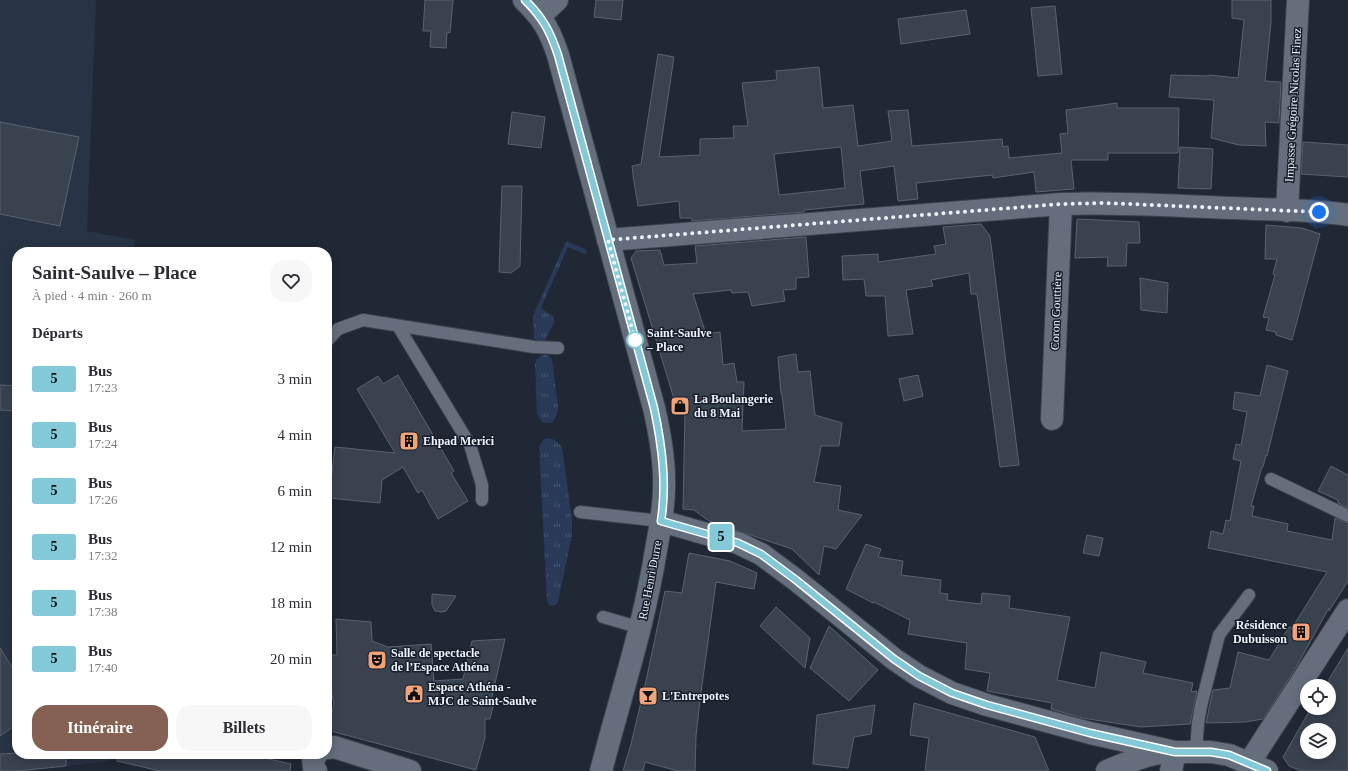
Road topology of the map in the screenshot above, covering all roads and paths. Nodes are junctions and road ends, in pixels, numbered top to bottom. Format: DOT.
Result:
graph roads {
  1 [pos="524,0"];
  2 [pos="558,0"];
  3 [pos="1298,0"];
  4 [pos="540,16"];
  5 [pos="1061,204"];
  6 [pos="1287,211"];
  7 [pos="1348,216"];
  8 [pos="608,240"];
  9 [pos="398,326"];
  10 [pos="332,336"];
  11 [pos="558,348"];
  12 [pos="1052,419"];
  13 [pos="1271,479"];
  14 [pos="482,500"];
  15 [pos="580,512"];
  16 [pos="1348,516"];
  17 [pos="661,521"];
  18 [pos="1249,596"];
  19 [pos="1348,610"];
  20 [pos="603,617"];
  21 [pos="641,628"];
  22 [pos="332,748"];
  23 [pos="1181,758"];
  24 [pos="376,766"];
  25 [pos="1258,767"];
  26 [pos="410,771"];
  27 [pos="602,771"];
  28 [pos="1108,771"];
  1 -- 4 [label="street, Rue Henri Durre"];
  2 -- 4 [label="street"];
  3 -- 6 [label="street, Impasse Grégoire Nicolas Finez"];
  4 -- 8 [label="street, Rue Henri Durre"];
  5 -- 6 [label="street"];
  5 -- 8 [label="street"];
  5 -- 12 [label="street, Coron Gouttière"];
  6 -- 7 [label="street"];
  8 -- 17 [label="street, Rue Henri Durre"];
  9 -- 10 [label="lane"];
  9 -- 11 [label="lane"];
  9 -- 14 [label="lane"];
  13 -- 16 [label="lane"];
  15 -- 17 [label="lane"];
  17 -- 21 [label="street, Rue Henri Durre"];
  17 -- 23 [label="street"];
  18 -- 23 [label="lane"];
  19 -- 25 [label="street"];
  20 -- 21 [label="lane"];
  21 -- 27 [label="street, Rue Henri Durre"];
  22 -- 24 [label="street"];
  23 -- 25 [label="street"];
  23 -- 28 [label="street"];
  24 -- 26 [label="street"];
}
